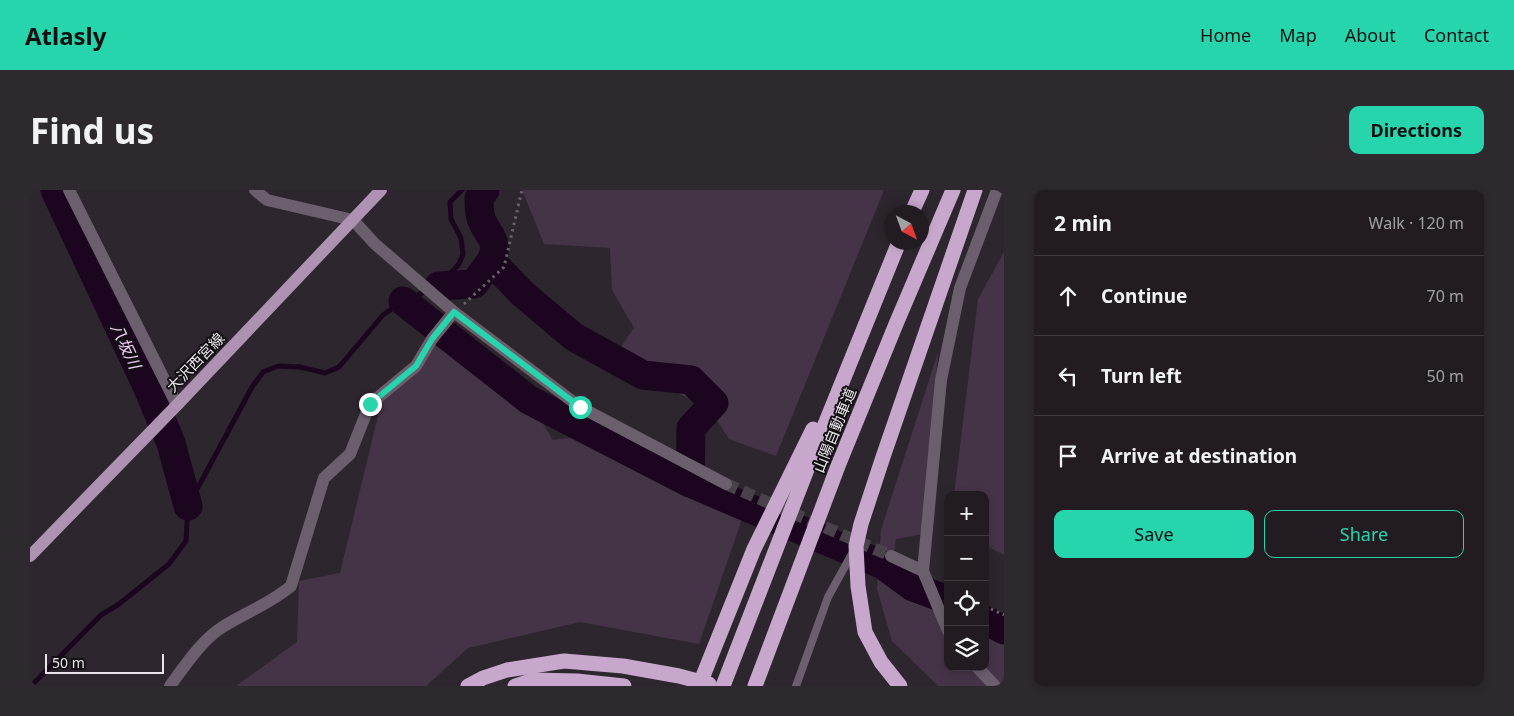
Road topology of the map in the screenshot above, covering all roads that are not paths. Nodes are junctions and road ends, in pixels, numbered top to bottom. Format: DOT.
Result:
graph roads {
  1 [pos="69,190"];
  2 [pos="255,190"];
  3 [pos="381,190"];
  4 [pos="922,190"];
  5 [pos="953,190"];
  6 [pos="976,190"];
  7 [pos="998,190"];
  8 [pos="915,205"];
  9 [pos="353,220"];
  10 [pos="896,250"];
  11 [pos="454,312"];
  12 [pos="870,314"];
  13 [pos="174,408"];
  14 [pos="726,484"];
  15 [pos="856,546"];
  16 [pos="30,556"];
  17 [pos="890,556"];
  18 [pos="923,571"];
  19 [pos="946,626"];
  20 [pos="981,671"];
  21 [pos="170,686"];
  22 [pos="468,686"];
  23 [pos="514,686"];
  24 [pos="624,686"];
  25 [pos="699,686"];
  26 [pos="718,686"];
  27 [pos="723,686"];
  28 [pos="755,686"];
  29 [pos="796,686"];
  30 [pos="900,686"];
  31 [pos="996,686"];
  1 -- 13 [label="street"];
  2 -- 9 [label="street"];
  3 -- 9 [label="main road, 大沢西宮線"];
  4 -- 8 [label="highway"];
  5 -- 28 [label="highway, 山陽自動車道"];
  6 -- 15 [label="highway"];
  7 -- 18 [label="street"];
  9 -- 11 [label="street"];
  9 -- 13 [label="main road, 大沢西宮線"];
  10 -- 12 [label="highway, 山陽自動車道"];
  11 -- 14 [label="street"];
  11 -- 21 [label="street"];
  12 -- 25 [label="highway"];
  12 -- 27 [label="highway, 山陽自動車道"];
  13 -- 16 [label="main road, 大沢西宮線"];
  15 -- 29 [label="lane"];
  15 -- 30 [label="highway"];
  17 -- 18 [label="street"];
  18 -- 19 [label="street"];
  20 -- 31 [label="street"];
  22 -- 26 [label="highway"];
  23 -- 24 [label="highway"];
}
